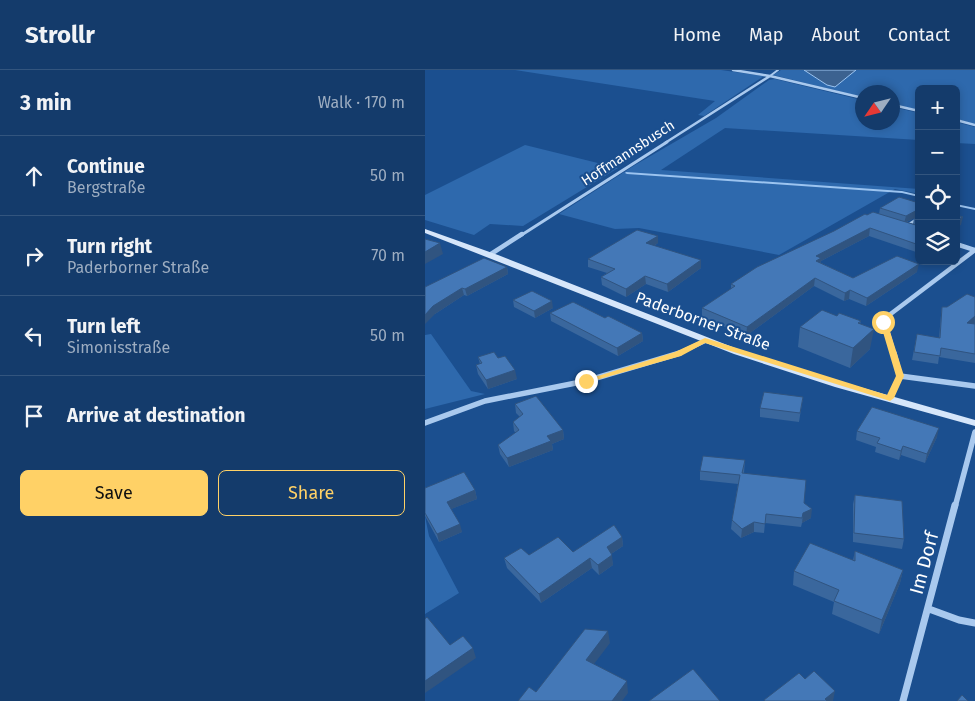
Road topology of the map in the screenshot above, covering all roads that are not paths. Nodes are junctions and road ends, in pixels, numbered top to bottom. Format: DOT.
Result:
graph roads {
  1 [pos="733,70"];
  2 [pos="778,70"];
  3 [pos="770,76"];
  4 [pos="855,96"];
  5 [pos="900,107"];
  6 [pos="915,110"];
  7 [pos="960,121"];
  8 [pos="975,125"];
  9 [pos="916,220"];
  10 [pos="897,225"];
  11 [pos="905,227"];
  12 [pos="912,230"];
  13 [pos="425,231"];
  14 [pos="960,245"];
  15 [pos="975,250"];
  16 [pos="491,254"];
  17 [pos="705,340"];
  18 [pos="900,376"];
  19 [pos="975,386"];
  20 [pos="890,398"];
  21 [pos="425,423"];
  22 [pos="975,424"];
  23 [pos="975,432"];
  24 [pos="929,610"];
  25 [pos="975,623"];
  26 [pos="903,701"];
  1 -- 3 [label="street"];
  2 -- 3 [label="lane, Hoffmannsbusch"];
  3 -- 4 [label="street"];
  3 -- 16 [label="street, Hoffmannsbusch"];
  5 -- 6 [label="street"];
  7 -- 8 [label="street"];
  9 -- 11 [label="street"];
  10 -- 11 [label="street"];
  11 -- 12 [label="street"];
  13 -- 16 [label="main road, Paderborner Straße"];
  14 -- 15 [label="street"];
  15 -- 18 [label="street"];
  16 -- 17 [label="main road, Paderborner Straße"];
  17 -- 20 [label="main road, Paderborner Straße"];
  17 -- 21 [label="street"];
  18 -- 19 [label="street"];
  18 -- 20 [label="street"];
  20 -- 22 [label="main road, Paderborner Straße"];
  23 -- 24 [label="street, Im Dorf"];
  24 -- 25 [label="street"];
  24 -- 26 [label="street, Im Dorf"];
}
